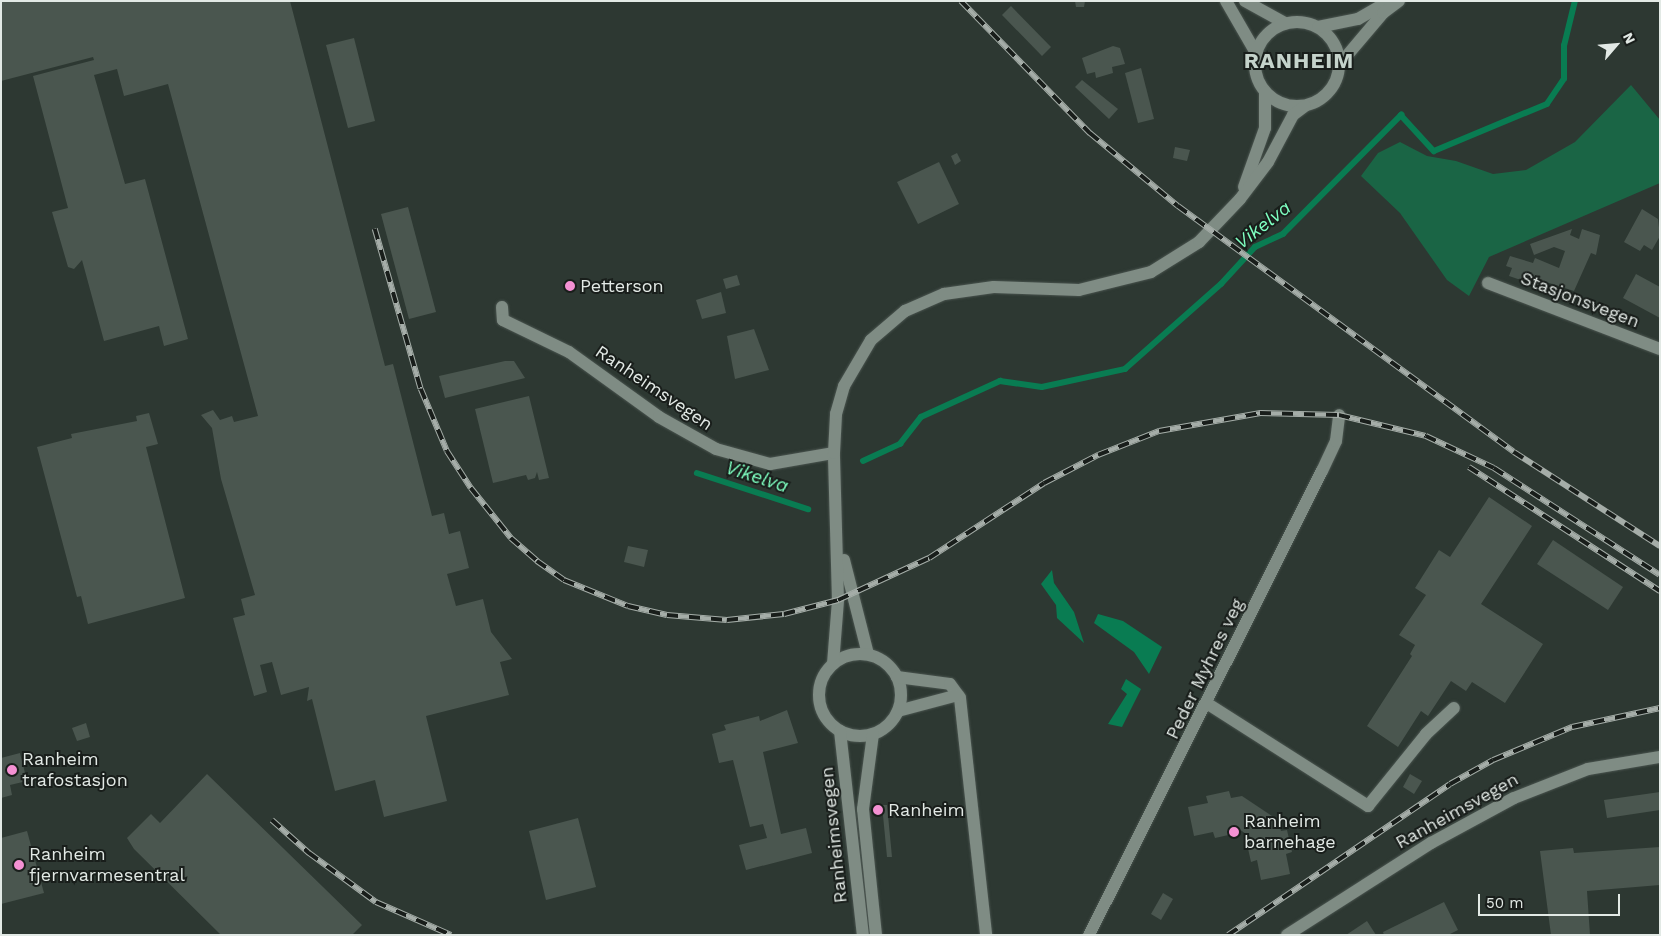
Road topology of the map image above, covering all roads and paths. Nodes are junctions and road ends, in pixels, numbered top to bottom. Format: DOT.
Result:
graph roads {
  1 [pos="1226,1"];
  2 [pos="1245,1"];
  3 [pos="1390,1"];
  4 [pos="1399,1"];
  5 [pos="1285,23"];
  6 [pos="1318,27"];
  7 [pos="1256,52"];
  8 [pos="1339,65"];
  9 [pos="1265,92"];
  10 [pos="1305,106"];
  11 [pos="1240,199"];
  12 [pos="1488,283"];
  13 [pos="502,308"];
  14 [pos="1660,349"];
  15 [pos="1339,415"];
  16 [pos="834,457"];
  17 [pos="838,528"];
  18 [pos="868,654"];
  19 [pos="833,664"];
  20 [pos="896,677"];
  21 [pos="958,695"];
  22 [pos="1208,704"];
  23 [pos="1454,708"];
  24 [pos="898,711"];
  25 [pos="840,731"];
  26 [pos="873,734"];
  27 [pos="1660,757"];
  28 [pos="863,935"];
  29 [pos="876,935"];
  30 [pos="986,935"];
  31 [pos="1089,935"];
  32 [pos="1287,935"];
  1 -- 7 [label="street"];
  2 -- 5 [label="street"];
  3 -- 6 [label="street"];
  4 -- 8 [label="street"];
  5 -- 6 [label="street"];
  5 -- 7 [label="street"];
  6 -- 8 [label="street"];
  7 -- 9 [label="street"];
  8 -- 10 [label="street"];
  9 -- 10 [label="street"];
  9 -- 11 [label="street"];
  10 -- 11 [label="street"];
  11 -- 16 [label="street"];
  12 -- 14 [label="street, Stasjonsvegen"];
  13 -- 16 [label="street, Ranheimsvegen"];
  15 -- 22 [label="street, Peder Myhres veg"];
  16 -- 17 [label="street"];
  17 -- 18 [label="street"];
  17 -- 19 [label="street"];
  18 -- 19 [label="street"];
  18 -- 20 [label="street"];
  19 -- 25 [label="street"];
  20 -- 21 [label="street"];
  20 -- 24 [label="street"];
  21 -- 24 [label="street"];
  21 -- 30 [label="street"];
  22 -- 23 [label="street"];
  22 -- 31 [label="street, Peder Myhres veg"];
  24 -- 26 [label="street"];
  25 -- 26 [label="street"];
  25 -- 28 [label="street, Ranheimsvegen"];
  26 -- 29 [label="street, Ranheimsvegen"];
  27 -- 32 [label="street, Ranheimsvegen"];
}
